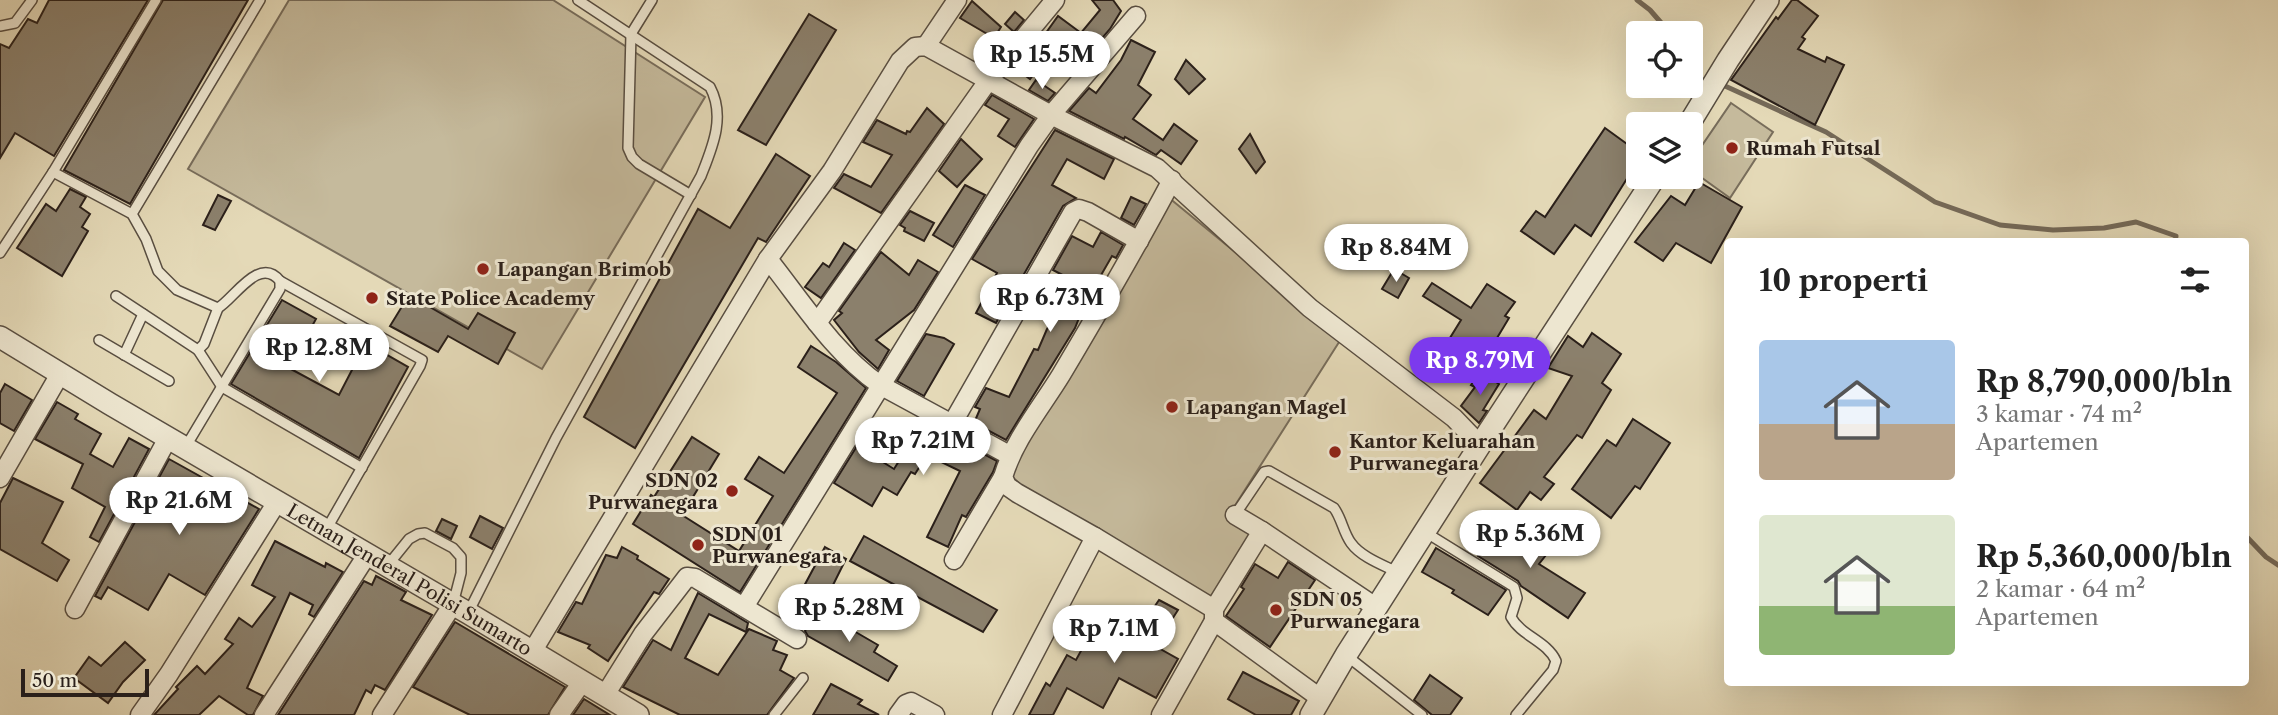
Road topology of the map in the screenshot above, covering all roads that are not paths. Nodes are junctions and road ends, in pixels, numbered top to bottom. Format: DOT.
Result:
graph roads {
  1 [pos="32,0"];
  2 [pos="156,0"];
  3 [pos="260,0"];
  4 [pos="578,0"];
  5 [pos="652,0"];
  6 [pos="957,0"];
  7 [pos="1055,0"];
  8 [pos="1768,0"];
  9 [pos="1136,16"];
  10 [pos="0,26"];
  11 [pos="631,34"];
  12 [pos="926,46"];
  13 [pos="988,81"];
  14 [pos="1696,112"];
  15 [pos="1051,115"];
  16 [pos="53,172"];
  17 [pos="1172,180"];
  18 [pos="1647,189"];
  19 [pos="691,195"];
  20 [pos="132,214"];
  21 [pos="1139,241"];
  22 [pos="0,253"];
  23 [pos="768,259"];
  24 [pos="280,281"];
  25 [pos="116,296"];
  26 [pos="218,308"];
  27 [pos="143,314"];
  28 [pos="817,323"];
  29 [pos="0,337"];
  30 [pos="99,340"];
  31 [pos="198,350"];
  32 [pos="124,355"];
  33 [pos="60,374"];
  34 [pos="169,382"];
  35 [pos="880,385"];
  36 [pos="222,387"];
  37 [pos="952,424"];
  38 [pos="177,443"];
  39 [pos="1480,444"];
  40 [pos="1009,455"];
  41 [pos="362,468"];
  42 [pos="1003,477"];
  43 [pos="0,478"];
  44 [pos="277,502"];
  45 [pos="1235,515"];
  46 [pos="326,530"];
  47 [pos="1262,531"];
  48 [pos="1425,532"];
  49 [pos="1096,537"];
  50 [pos="367,555"];
  51 [pos="954,560"];
  52 [pos="387,567"];
  53 [pos="1399,573"];
  54 [pos="744,607"];
  55 [pos="460,608"];
  56 [pos="1377,608"];
  57 [pos="75,609"];
  58 [pos="1214,615"];
  59 [pos="797,639"];
  60 [pos="533,652"];
  61 [pos="1346,655"];
  62 [pos="803,678"];
  63 [pos="582,682"];
  64 [pos="605,695"];
  65 [pos="1315,707"];
  66 [pos="140,715"];
  67 [pos="264,715"];
  68 [pos="382,715"];
  69 [pos="559,715"];
  70 [pos="638,715"];
  71 [pos="774,715"];
  72 [pos="898,715"];
  73 [pos="935,715"];
  74 [pos="1002,715"];
  75 [pos="1161,715"];
  76 [pos="1422,715"];
  77 [pos="1516,715"];
  1 -- 10 [label="lane"];
  2 -- 16 [label="lane"];
  3 -- 20 [label="lane"];
  4 -- 11 [label="lane"];
  5 -- 11 [label="lane"];
  6 -- 12 [label="street"];
  7 -- 13 [label="street"];
  8 -- 14 [label="street"];
  9 -- 15 [label="street"];
  11 -- 19 [label="lane"];
  11 -- 19 [label="lane"];
  12 -- 13 [label="street"];
  12 -- 23 [label="street"];
  13 -- 15 [label="street"];
  13 -- 28 [label="street"];
  15 -- 17 [label="street"];
  15 -- 35 [label="street"];
  16 -- 20 [label="lane"];
  16 -- 22 [label="lane"];
  17 -- 21 [label="street"];
  17 -- 39 [label="street"];
  18 -- 39 [label="street"];
  19 -- 55 [label="lane"];
  20 -- 26 [label="lane"];
  21 -- 37 [label="street"];
  21 -- 40 [label="street"];
  23 -- 28 [label="street"];
  23 -- 60 [label="street"];
  24 -- 26 [label="lane"];
  24 -- 36 [label="lane"];
  24 -- 41 [label="lane"];
  25 -- 27 [label="lane"];
  26 -- 31 [label="lane"];
  27 -- 31 [label="lane"];
  27 -- 32 [label="lane"];
  28 -- 35 [label="street"];
  29 -- 33 [label="street, Letnan Jenderal Polisi Sumarto"];
  30 -- 32 [label="lane"];
  31 -- 36 [label="lane"];
  32 -- 34 [label="lane"];
  33 -- 38 [label="street, Letnan Jenderal Polisi Sumarto"];
  33 -- 43 [label="street"];
  35 -- 37 [label="street"];
  35 -- 54 [label="street"];
  36 -- 38 [label="lane"];
  36 -- 41 [label="lane"];
  37 -- 40 [label="street"];
  38 -- 44 [label="street, Letnan Jenderal Polisi Sumarto"];
  38 -- 57 [label="street"];
  39 -- 48 [label="street"];
  40 -- 42 [label="street"];
  41 -- 46 [label="lane"];
  42 -- 49 [label="street"];
  42 -- 51 [label="street"];
  44 -- 46 [label="street, Letnan Jenderal Polisi Sumarto"];
  44 -- 66 [label="street"];
  45 -- 47 [label="street"];
  45 -- 53 [label="lane"];
  46 -- 50 [label="street, Letnan Jenderal Polisi Sumarto"];
  47 -- 56 [label="street"];
  47 -- 58 [label="street"];
  48 -- 53 [label="street"];
  48 -- 77 [label="lane"];
  49 -- 58 [label="street"];
  49 -- 74 [label="street"];
  50 -- 52 [label="street, Letnan Jenderal Polisi Sumarto"];
  50 -- 67 [label="street"];
  52 -- 55 [label="street, Letnan Jenderal Polisi Sumarto"];
  52 -- 55 [label="lane"];
  53 -- 56 [label="street"];
  54 -- 59 [label="street"];
  54 -- 64 [label="street"];
  55 -- 60 [label="street, Letnan Jenderal Polisi Sumarto"];
  55 -- 68 [label="street"];
  56 -- 61 [label="street"];
  58 -- 65 [label="street"];
  58 -- 75 [label="street"];
  60 -- 63 [label="street, Letnan Jenderal Polisi Sumarto"];
  61 -- 65 [label="street"];
  61 -- 76 [label="lane"];
  62 -- 71 [label="lane"];
  63 -- 64 [label="street, Letnan Jenderal Polisi Sumarto"];
  63 -- 69 [label="street"];
  64 -- 70 [label="street, Letnan Jenderal Polisi Sumarto"];
  72 -- 73 [label="street"];
}
